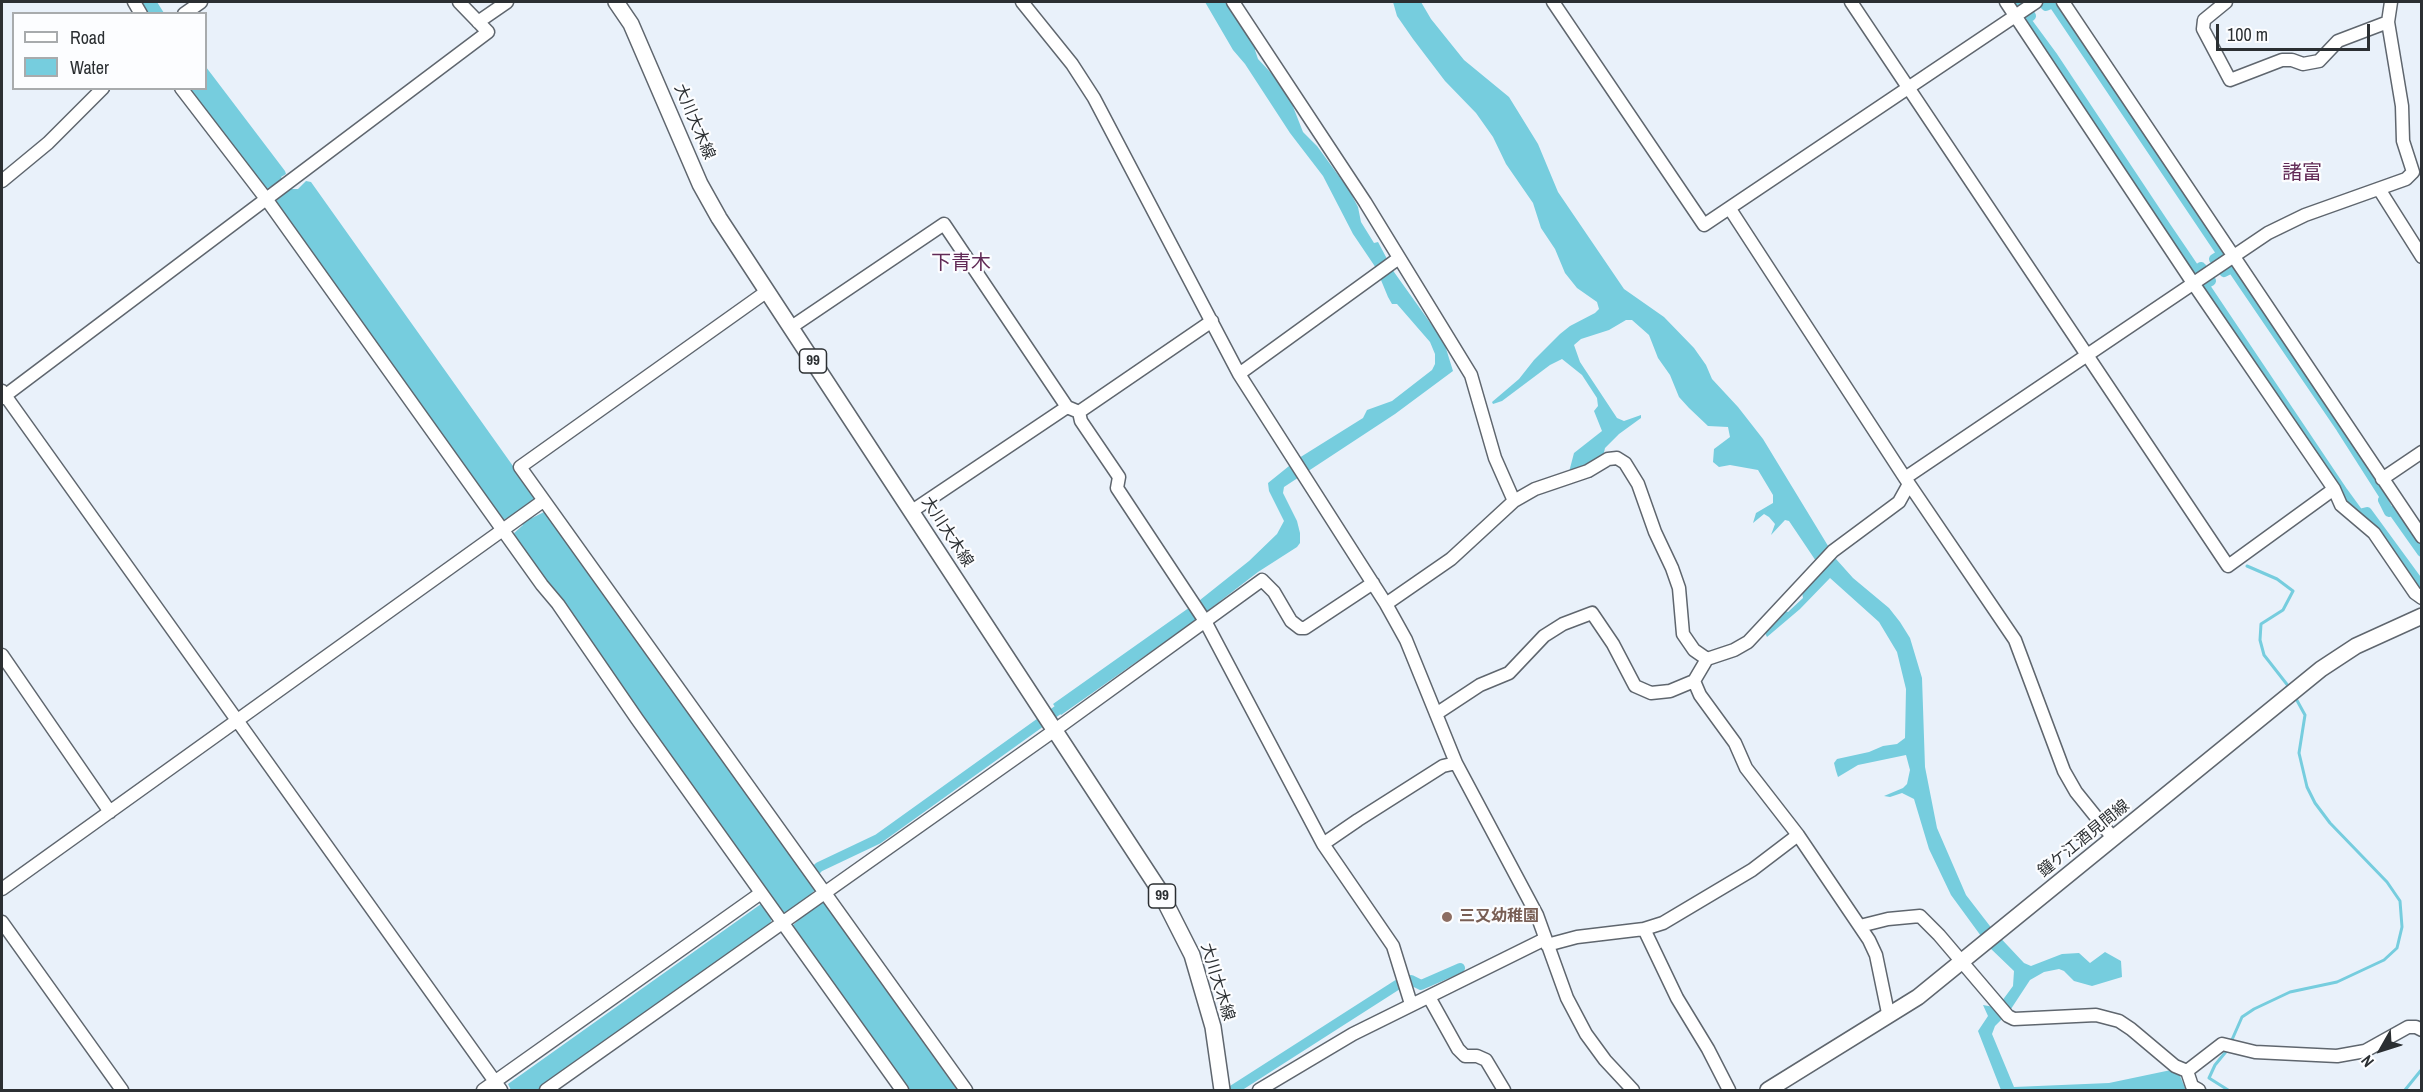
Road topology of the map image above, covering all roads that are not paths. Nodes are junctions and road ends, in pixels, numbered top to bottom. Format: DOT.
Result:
graph roads {
  1 [pos="201,2"];
  2 [pos="459,2"];
  3 [pos="507,2"];
  4 [pos="616,2"];
  5 [pos="1023,2"];
  6 [pos="1233,2"];
  7 [pos="1553,2"];
  8 [pos="1851,2"];
  9 [pos="2006,2"];
  10 [pos="2036,2"];
  11 [pos="2063,2"];
  12 [pos="2226,2"];
  13 [pos="2391,2"];
  14 [pos="187,12"];
  15 [pos="2020,12"];
  16 [pos="478,22"];
  17 [pos="2388,22"];
  18 [pos="1908,87"];
  19 [pos="101,90"];
  20 [pos="183,90"];
  21 [pos="2417,173"];
  22 [pos="2,181"];
  23 [pos="2379,189"];
  24 [pos="269,198"];
  25 [pos="1730,209"];
  26 [pos="2421,257"];
  27 [pos="2230,258"];
  28 [pos="1397,260"];
  29 [pos="2195,282"];
  30 [pos="766,292"];
  31 [pos="1212,321"];
  32 [pos="790,328"];
  33 [pos="2087,354"];
  34 [pos="1239,374"];
  35 [pos="3,395"];
  36 [pos="1073,409"];
  37 [pos="2421,452"];
  38 [pos="2382,479"];
  39 [pos="1907,481"];
  40 [pos="2334,489"];
  41 [pos="543,501"];
  42 [pos="1514,501"];
  43 [pos="912,511"];
  44 [pos="505,528"];
  45 [pos="2421,537"];
  46 [pos="1373,583"];
  47 [pos="2421,598"];
  48 [pos="1386,604"];
  49 [pos="2421,616"];
  50 [pos="1204,620"];
  51 [pos="2,655"];
  52 [pos="1707,659"];
  53 [pos="1694,681"];
  54 [pos="1436,714"];
  55 [pos="237,720"];
  56 [pos="1055,730"];
  57 [pos="1456,763"];
  58 [pos="110,812"];
  59 [pos="1798,835"];
  60 [pos="2113,838"];
  61 [pos="1323,844"];
  62 [pos="2,888"];
  63 [pos="822,893"];
  64 [pos="763,896"];
  65 [pos="784,921"];
  66 [pos="2,922"];
  67 [pos="1860,926"];
  68 [pos="1644,929"];
  69 [pos="1546,942"];
  70 [pos="1962,963"];
  71 [pos="1429,997"];
  72 [pos="1411,1004"];
  73 [pos="1888,1013"];
  74 [pos="2421,1030"];
  75 [pos="2187,1071"];
  76 [pos="498,1086"];
  77 [pos="1222,1087"];
  78 [pos="122,1090"];
  79 [pos="483,1090"];
  80 [pos="546,1090"];
  81 [pos="902,1090"];
  82 [pos="966,1090"];
  83 [pos="1259,1090"];
  84 [pos="1504,1090"];
  85 [pos="1633,1090"];
  86 [pos="1729,1090"];
  87 [pos="1768,1090"];
  88 [pos="2199,1090"];
  1 -- 14 [label="street"];
  2 -- 16 [label="street"];
  3 -- 16 [label="street"];
  4 -- 30 [label="main road, 大川大木線 / 99"];
  5 -- 31 [label="street"];
  6 -- 28 [label="street"];
  7 -- 25 [label="street"];
  8 -- 18 [label="street"];
  9 -- 15 [label="street"];
  10 -- 15 [label="street"];
  11 -- 27 [label="street"];
  12 -- 17 [label="street"];
  13 -- 17 [label="street"];
  15 -- 18 [label="street"];
  15 -- 29 [label="street"];
  16 -- 24 [label="street"];
  17 -- 21 [label="street"];
  18 -- 25 [label="street"];
  18 -- 33 [label="street"];
  19 -- 22 [label="street"];
  20 -- 24 [label="street"];
  21 -- 23 [label="street"];
  23 -- 26 [label="street"];
  23 -- 27 [label="street"];
  24 -- 35 [label="street"];
  24 -- 44 [label="street"];
  25 -- 39 [label="street"];
  27 -- 29 [label="street"];
  27 -- 38 [label="street"];
  28 -- 34 [label="street"];
  28 -- 42 [label="street"];
  29 -- 33 [label="street"];
  29 -- 40 [label="street"];
  30 -- 32 [label="main road, 大川大木線 / 99"];
  30 -- 41 [label="street"];
  31 -- 34 [label="street"];
  31 -- 36 [label="street"];
  32 -- 36 [label="street"];
  32 -- 43 [label="main road, 大川大木線 / 99"];
  33 -- 39 [label="street"];
  33 -- 40 [label="street"];
  34 -- 46 [label="street"];
  35 -- 55 [label="street"];
  36 -- 43 [label="street"];
  36 -- 50 [label="street"];
  37 -- 38 [label="street"];
  38 -- 45 [label="street"];
  39 -- 52 [label="street"];
  39 -- 60 [label="street"];
  40 -- 47 [label="street"];
  41 -- 44 [label="street"];
  41 -- 63 [label="street"];
  42 -- 48 [label="street"];
  42 -- 52 [label="street"];
  43 -- 56 [label="main road, 大川大木線 / 99"];
  44 -- 55 [label="street"];
  44 -- 64 [label="street"];
  46 -- 48 [label="street"];
  46 -- 50 [label="street"];
  48 -- 54 [label="street"];
  49 -- 60 [label="main road, 鐘ケ江酒見間線"];
  50 -- 56 [label="street"];
  50 -- 61 [label="street"];
  51 -- 58 [label="street"];
  52 -- 53 [label="street"];
  53 -- 54 [label="street"];
  53 -- 59 [label="street"];
  54 -- 57 [label="street"];
  55 -- 58 [label="street"];
  55 -- 76 [label="street"];
  56 -- 63 [label="street"];
  56 -- 77 [label="main road, 大川大木線 / 99"];
  57 -- 61 [label="street"];
  57 -- 69 [label="street"];
  58 -- 62 [label="street"];
  59 -- 67 [label="street"];
  59 -- 68 [label="street"];
  60 -- 70 [label="main road, 鐘ケ江酒見間線"];
  61 -- 72 [label="street"];
  63 -- 65 [label="street"];
  63 -- 82 [label="street"];
  64 -- 65 [label="street"];
  64 -- 76 [label="street"];
  65 -- 80 [label="street"];
  65 -- 81 [label="street"];
  66 -- 78 [label="street"];
  67 -- 70 [label="street"];
  67 -- 73 [label="street"];
  68 -- 69 [label="street"];
  68 -- 86 [label="street"];
  69 -- 71 [label="street"];
  69 -- 85 [label="street"];
  70 -- 73 [label="main road, 鐘ケ江酒見間線"];
  70 -- 75 [label="street"];
  71 -- 72 [label="street"];
  71 -- 84 [label="street"];
  72 -- 83 [label="street"];
  73 -- 87 [label="main road, 鐘ケ江酒見間線"];
  74 -- 75 [label="street"];
  75 -- 88 [label="street"];
  76 -- 79 [label="street"];
}
